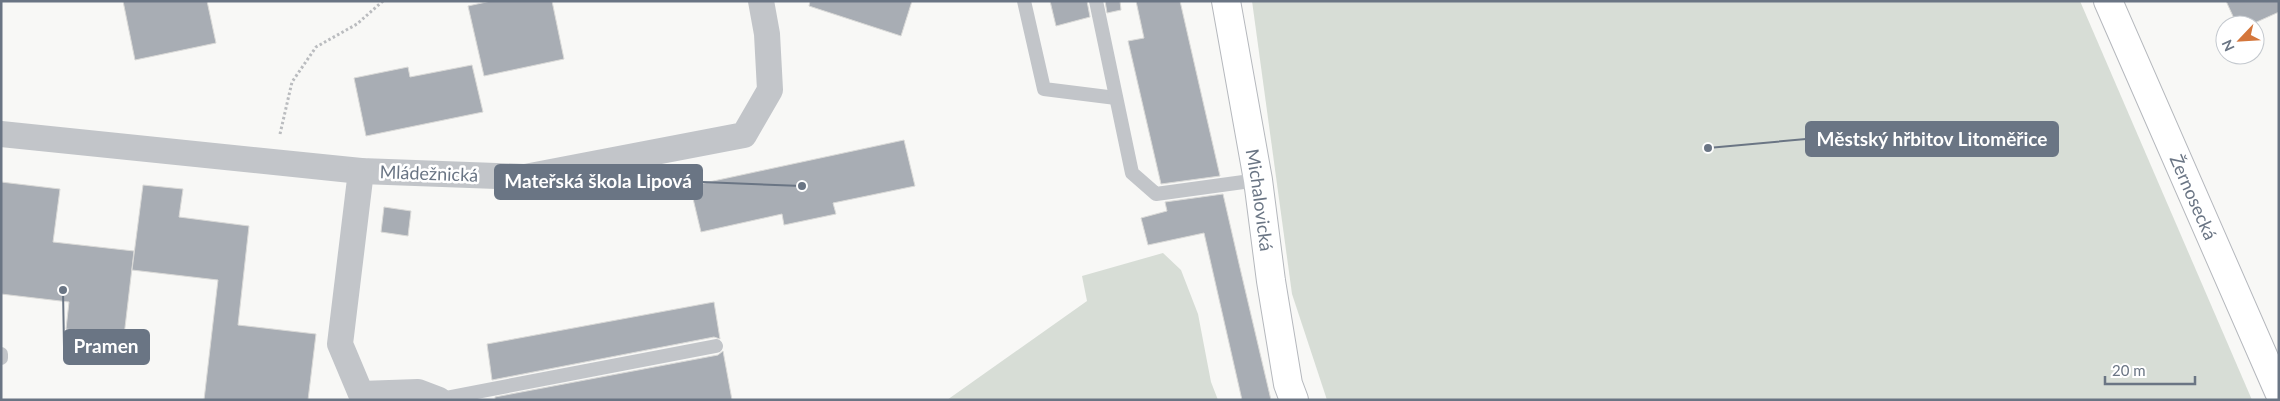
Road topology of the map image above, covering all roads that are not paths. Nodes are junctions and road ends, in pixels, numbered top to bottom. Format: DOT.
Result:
graph roads {
  1 [pos="761,1"];
  2 [pos="1024,1"];
  3 [pos="1096,1"];
  4 [pos="1226,1"];
  5 [pos="2108,1"];
  6 [pos="1116,98"];
  7 [pos="1,134"];
  8 [pos="361,171"];
  9 [pos="1258,180"];
  10 [pos="716,346"];
  11 [pos="1,354"];
  12 [pos="1,358"];
  13 [pos="2279,392"];
  14 [pos="505,394"];
  15 [pos="439,400"];
  16 [pos="1294,400"];
  1 -- 8 [label="street, Mládežnická"];
  2 -- 6 [label="lane"];
  3 -- 6 [label="lane"];
  4 -- 9 [label="main road, Michalovická"];
  5 -- 13 [label="main road, Žernosecká"];
  6 -- 9 [label="lane"];
  7 -- 8 [label="street, Mládežnická"];
  8 -- 15 [label="street"];
  9 -- 16 [label="main road, Michalovická"];
  10 -- 14 [label="lane"];
  11 -- 12 [label="lane"];
  14 -- 15 [label="lane"];
}
